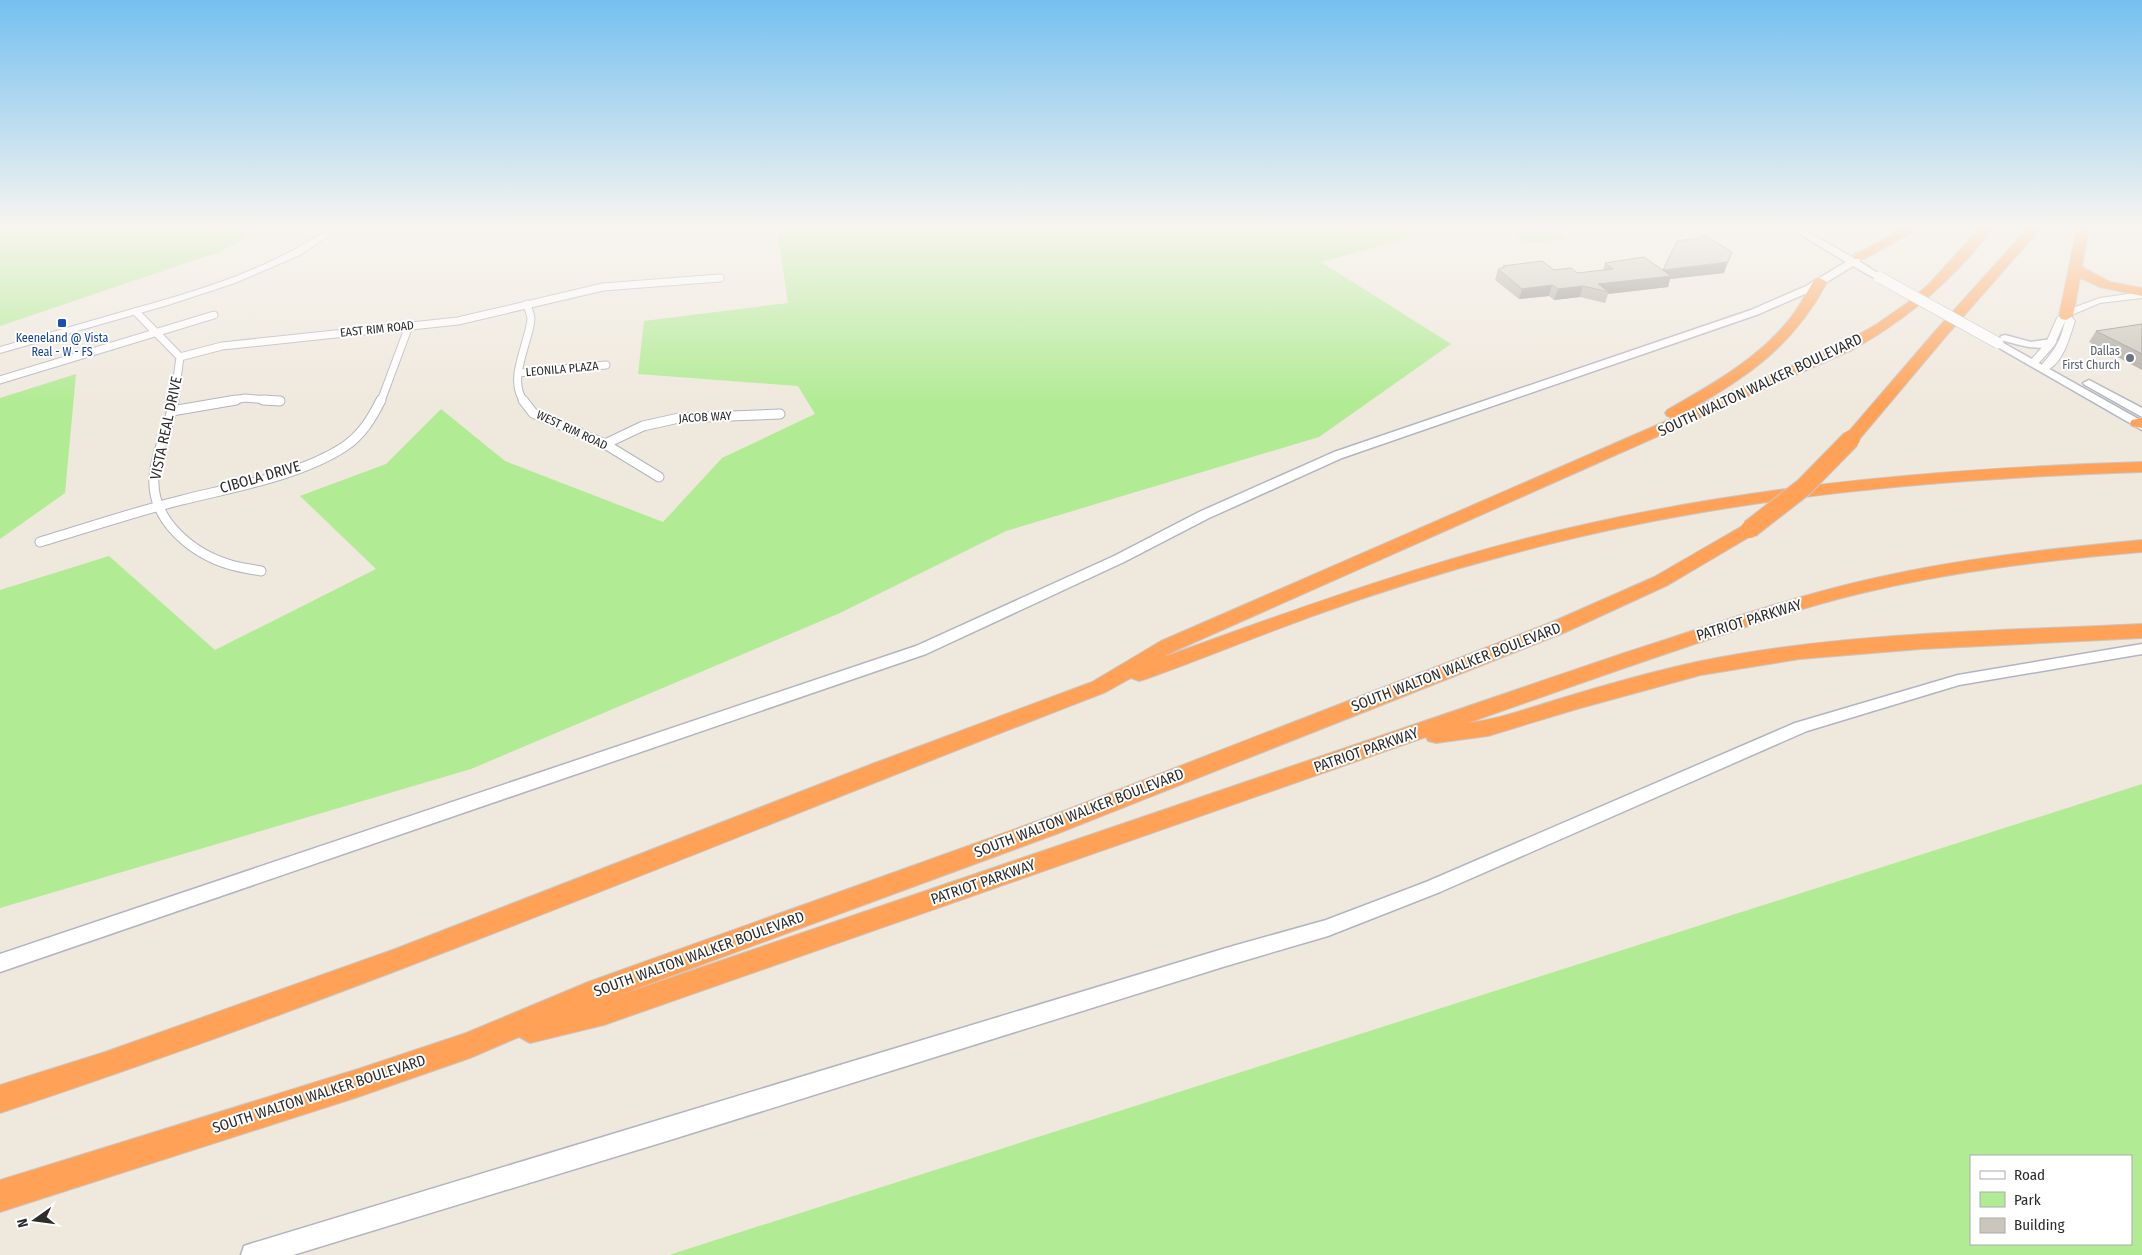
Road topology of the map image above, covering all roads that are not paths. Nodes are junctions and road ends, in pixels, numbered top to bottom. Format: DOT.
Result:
graph roads {
  1 [pos="196,287"];
  2 [pos="213,287"];
  3 [pos="609,287"];
  4 [pos="1810,287"];
  5 [pos="1818,287"];
  6 [pos="1905,287"];
  7 [pos="1934,287"];
  8 [pos="1983,287"];
  9 [pos="2071,287"];
  10 [pos="2118,287"];
  11 [pos="2142,294"];
  12 [pos="527,304"];
  13 [pos="133,309"];
  14 [pos="214,315"];
  15 [pos="2066,316"];
  16 [pos="408,326"];
  17 [pos="156,333"];
  18 [pos="2002,339"];
  19 [pos="2052,342"];
  20 [pos="0,344"];
  21 [pos="0,350"];
  22 [pos="180,357"];
  23 [pos="2042,363"];
  24 [pos="606,365"];
  25 [pos="518,373"];
  26 [pos="0,380"];
  27 [pos="280,401"];
  28 [pos="172,411"];
  29 [pos="780,414"];
  30 [pos="2141,421"];
  31 [pos="605,444"];
  32 [pos="2142,467"];
  33 [pos="659,477"];
  34 [pos="1515,494"];
  35 [pos="158,506"];
  36 [pos="40,542"];
  37 [pos="2142,546"];
  38 [pos="261,571"];
  39 [pos="2142,631"];
  40 [pos="2142,649"];
  41 [pos="1099,687"];
  42 [pos="1392,741"];
  43 [pos="0,963"];
  44 [pos="470,1045"];
  45 [pos="0,1099"];
  46 [pos="0,1196"];
  47 [pos="253,1255"];
  1 -- 13 [label="street"];
  2 -- 13 [label="street"];
  3 -- 12 [label="street, EAST RIM ROAD"];
  4 -- 43 [label="main road"];
  5 -- 34 [label="highway"];
  6 -- 18 [label="main road"];
  7 -- 34 [label="highway, SOUTH WALTON WALKER BOULEVARD"];
  8 -- 44 [label="highway, SOUTH WALTON WALKER BOULEVARD, bridge"];
  9 -- 15 [label="highway"];
  10 -- 11 [label="highway"];
  11 -- 15 [label="street"];
  12 -- 16 [label="street, EAST RIM ROAD"];
  12 -- 25 [label="street, WEST RIM ROAD"];
  13 -- 17 [label="street, VISTA REAL DRIVE"];
  13 -- 20 [label="street"];
  13 -- 21 [label="street"];
  14 -- 17 [label="street"];
  15 -- 19 [label="street"];
  15 -- 23 [label="street"];
  16 -- 22 [label="street, EAST RIM ROAD"];
  16 -- 35 [label="street, CIBOLA DRIVE"];
  17 -- 22 [label="street, VISTA REAL DRIVE"];
  17 -- 26 [label="street"];
  18 -- 19 [label="main road"];
  18 -- 23 [label="main road"];
  19 -- 23 [label="street"];
  22 -- 28 [label="street, VISTA REAL DRIVE"];
  23 -- 30 [label="main road"];
  24 -- 25 [label="street, LEONILA PLAZA"];
  25 -- 31 [label="street, WEST RIM ROAD"];
  27 -- 28 [label="street"];
  28 -- 35 [label="street, VISTA REAL DRIVE"];
  29 -- 31 [label="street, JACOB WAY"];
  31 -- 33 [label="street, WEST RIM ROAD"];
  32 -- 41 [label="highway"];
  34 -- 41 [label="highway, SOUTH WALTON WALKER BOULEVARD"];
  35 -- 36 [label="street, CIBOLA DRIVE"];
  35 -- 38 [label="street, VISTA REAL DRIVE"];
  37 -- 42 [label="highway, PATRIOT PARKWAY"];
  39 -- 42 [label="highway"];
  40 -- 47 [label="main road"];
  41 -- 45 [label="highway, SOUTH WALTON WALKER BOULEVARD"];
  42 -- 44 [label="highway, PATRIOT PARKWAY"];
  44 -- 46 [label="highway, SOUTH WALTON WALKER BOULEVARD"];
}
